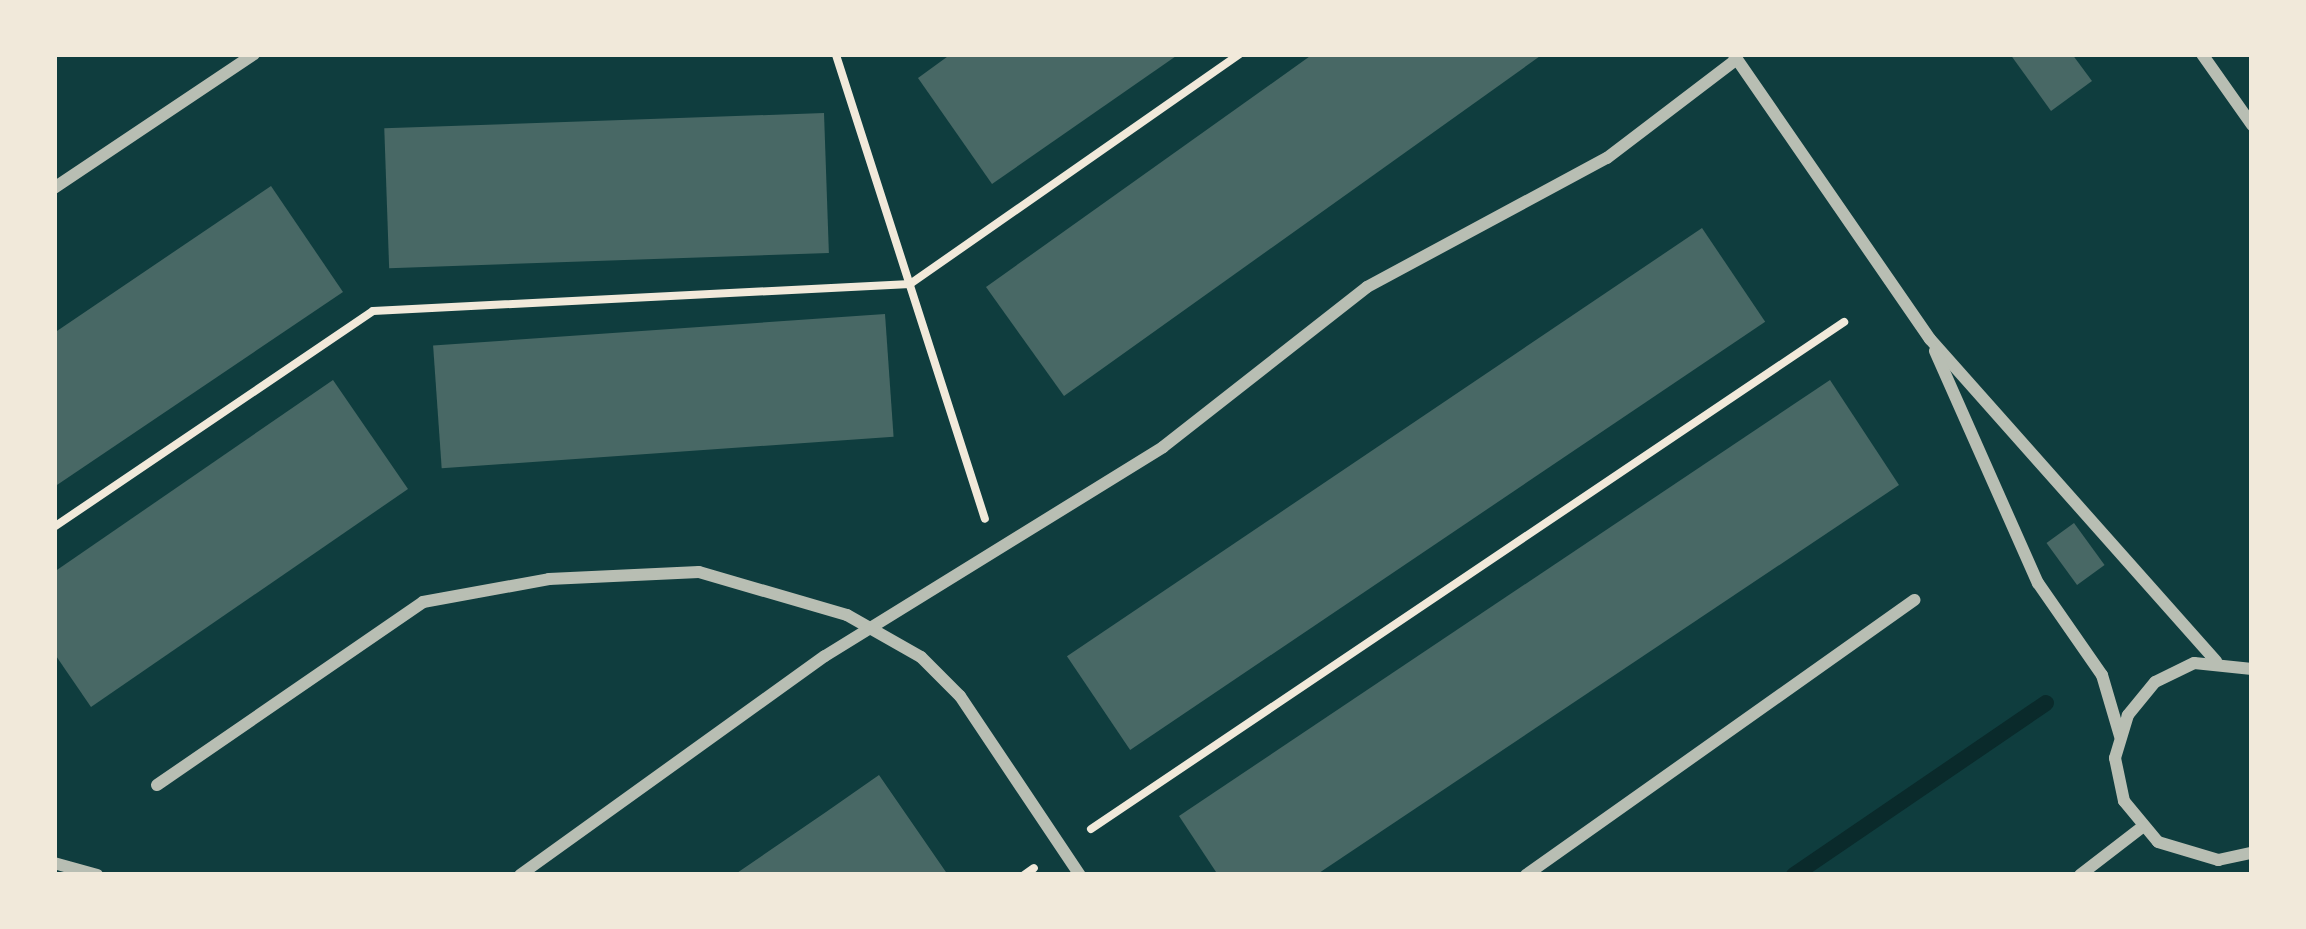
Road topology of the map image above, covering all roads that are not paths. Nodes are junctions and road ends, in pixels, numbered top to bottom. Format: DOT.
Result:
graph roads {
  1 [pos="254,54"];
  2 [pos="2202,54"];
  3 [pos="1735,57"];
  4 [pos="2252,125"];
  5 [pos="54,188"];
  6 [pos="1930,339"];
  7 [pos="1914,600"];
  8 [pos="873,628"];
  9 [pos="2216,661"];
  10 [pos="2252,669"];
  11 [pos="2120,736"];
  12 [pos="157,785"];
  13 [pos="2141,828"];
  14 [pos="2252,853"];
  15 [pos="54,863"];
  16 [pos="97,875"];
  17 [pos="520,875"];
  18 [pos="1080,875"];
  19 [pos="1526,875"];
  20 [pos="2080,875"];
  1 -- 5 [label="street"];
  2 -- 4 [label="street"];
  3 -- 6 [label="street"];
  3 -- 8 [label="street"];
  6 -- 9 [label="street"];
  6 -- 11 [label="street"];
  7 -- 19 [label="street"];
  8 -- 12 [label="street"];
  8 -- 17 [label="street"];
  8 -- 18 [label="street"];
  9 -- 10 [label="street"];
  9 -- 11 [label="street"];
  11 -- 13 [label="street"];
  13 -- 14 [label="street"];
  13 -- 20 [label="street"];
  15 -- 16 [label="street"];
}
